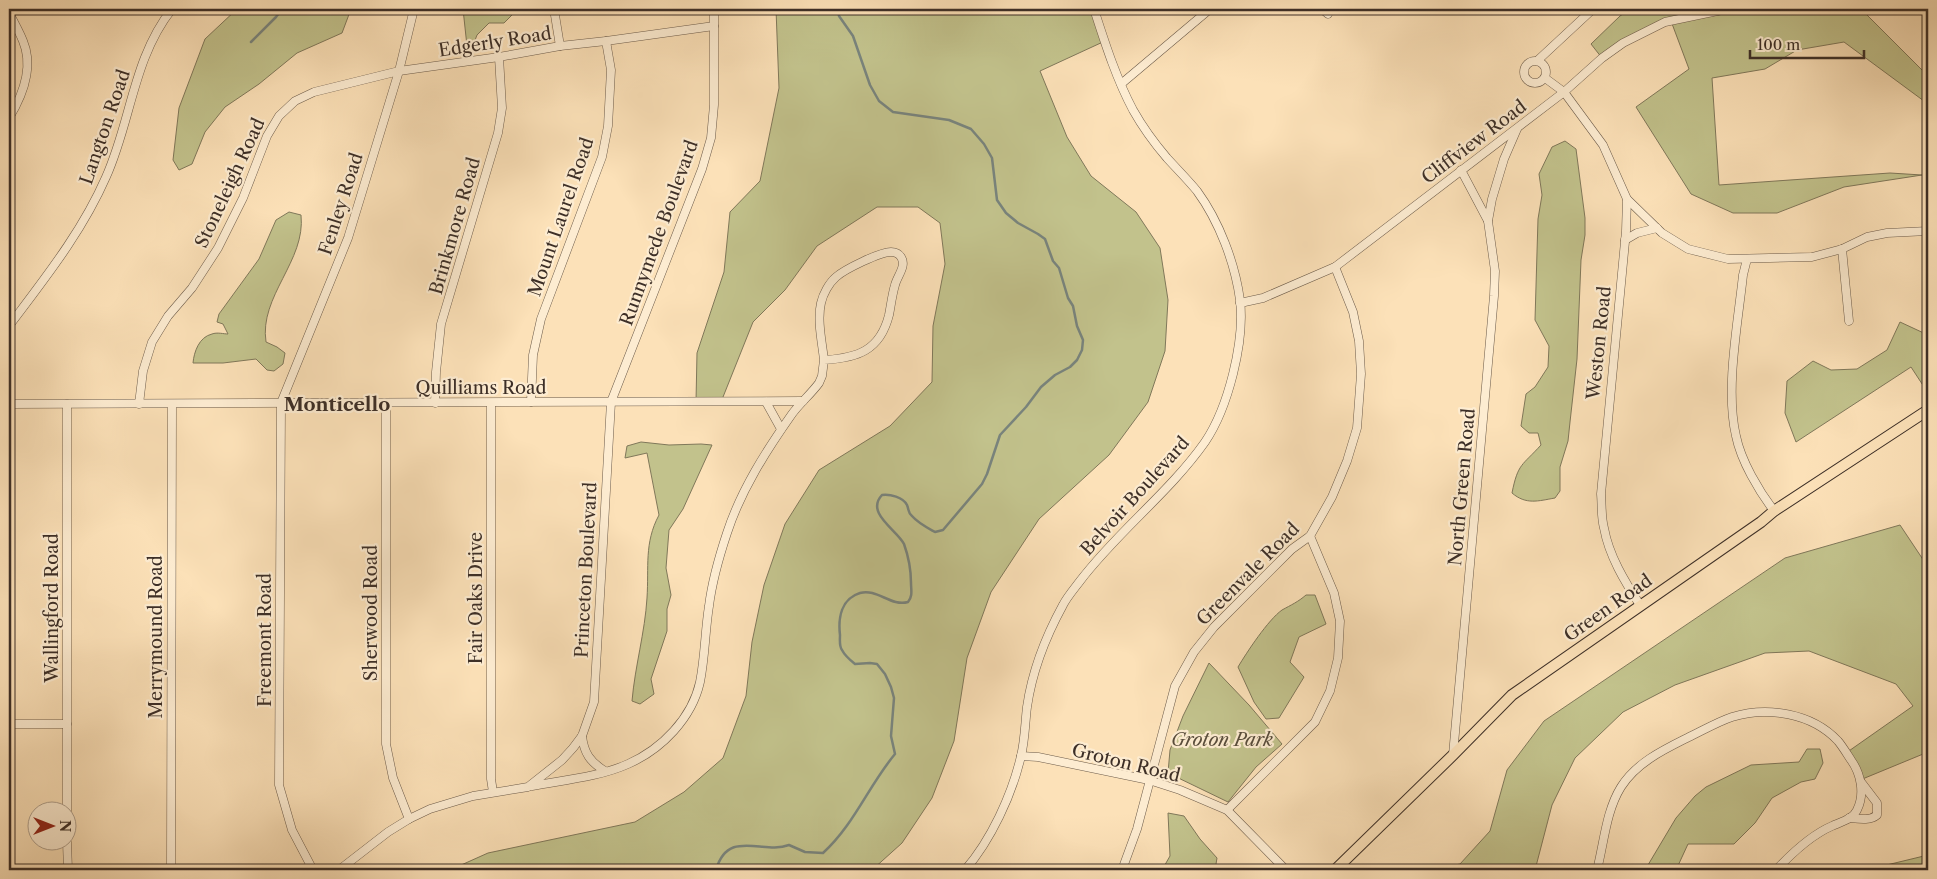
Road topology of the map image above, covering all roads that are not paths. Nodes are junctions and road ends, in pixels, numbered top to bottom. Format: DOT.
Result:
graph roads {
  1 [pos="172,9"];
  2 [pos="414,9"];
  3 [pos="554,9"];
  4 [pos="714,9"];
  5 [pos="1094,9"];
  6 [pos="1210,9"];
  7 [pos="1593,9"];
  8 [pos="1727,9"];
  9 [pos="9,13"];
  10 [pos="714,26"];
  11 [pos="606,41"];
  12 [pos="560,46"];
  13 [pos="499,57"];
  14 [pos="1537,61"];
  15 [pos="399,71"];
  16 [pos="1545,78"];
  17 [pos="1121,84"];
  18 [pos="1564,92"];
  19 [pos="9,118"];
  20 [pos="1517,129"];
  21 [pos="1461,170"];
  22 [pos="1627,199"];
  23 [pos="1488,221"];
  24 [pos="1657,228"];
  25 [pos="1928,231"];
  26 [pos="1625,240"];
  27 [pos="1842,249"];
  28 [pos="1747,259"];
  29 [pos="1335,267"];
  30 [pos="1240,303"];
  31 [pos="1849,321"];
  32 [pos="9,326"];
  33 [pos="824,360"];
  34 [pos="803,401"];
  35 [pos="531,402"];
  36 [pos="611,402"];
  37 [pos="766,402"];
  38 [pos="281,403"];
  39 [pos="436,403"];
  40 [pos="491,403"];
  41 [pos="9,404"];
  42 [pos="67,404"];
  43 [pos="139,404"];
  44 [pos="172,404"];
  45 [pos="386,404"];
  46 [pos="1928,410"];
  47 [pos="781,429"];
  48 [pos="1774,511"];
  49 [pos="1310,536"];
  50 [pos="1640,605"];
  51 [pos="9,724"];
  52 [pos="67,724"];
  53 [pos="582,736"];
  54 [pos="1453,755"];
  55 [pos="1021,756"];
  56 [pos="604,771"];
  57 [pos="1149,780"];
  58 [pos="1860,780"];
  59 [pos="528,787"];
  60 [pos="493,792"];
  61 [pos="67,802"];
  62 [pos="1227,810"];
  63 [pos="1849,818"];
  64 [pos="409,819"];
  65 [pos="68,852"];
  66 [pos="68,870"];
  67 [pos="171,870"];
  68 [pos="313,870"];
  69 [pos="338,870"];
  70 [pos="966,870"];
  71 [pos="1122,870"];
  72 [pos="1286,870"];
  73 [pos="1335,870"];
  74 [pos="1597,870"];
  75 [pos="1776,870"];
  1 -- 32 [label="street, Langton Road"];
  2 -- 15 [label="street, Fenley Road"];
  3 -- 12 [label="street"];
  4 -- 10 [label="street, Runnymede Boulevard"];
  5 -- 17 [label="street, Belvoir Boulevard"];
  6 -- 17 [label="street"];
  7 -- 14 [label="street"];
  8 -- 18 [label="street, Cliffview Road"];
  9 -- 19 [label="street"];
  10 -- 11 [label="street, Edgerly Road"];
  10 -- 36 [label="street, Runnymede Boulevard"];
  11 -- 12 [label="street, Edgerly Road"];
  11 -- 35 [label="street, Mount Laurel Road"];
  12 -- 13 [label="street, Edgerly Road"];
  13 -- 15 [label="street, Edgerly Road"];
  13 -- 39 [label="street, Brinkmore Road"];
  14 -- 16 [label="street"];
  14 -- 16 [label="street"];
  15 -- 38 [label="street, Fenley Road"];
  15 -- 43 [label="street, Stoneleigh Road"];
  16 -- 18 [label="street, Weston Road"];
  17 -- 30 [label="street, Belvoir Boulevard"];
  18 -- 20 [label="street, Cliffview Road"];
  18 -- 22 [label="street, Weston Road"];
  20 -- 21 [label="street, Cliffview Road"];
  20 -- 23 [label="street, North Green Road"];
  21 -- 23 [label="street, North Green Road"];
  21 -- 29 [label="street, Cliffview Road"];
  22 -- 24 [label="street"];
  22 -- 26 [label="street, Weston Road"];
  23 -- 54 [label="street, North Green Road"];
  24 -- 26 [label="street"];
  24 -- 28 [label="street"];
  25 -- 27 [label="street"];
  26 -- 50 [label="street, Weston Road"];
  27 -- 28 [label="street"];
  27 -- 31 [label="street"];
  28 -- 48 [label="street"];
  29 -- 30 [label="street, Cliffview Road"];
  29 -- 49 [label="street, Greenvale Road"];
  30 -- 55 [label="street, Belvoir Boulevard"];
  33 -- 33 [label="street"];
  33 -- 34 [label="street"];
  34 -- 37 [label="street, Quilliams Road"];
  34 -- 47 [label="street"];
  35 -- 36 [label="street, Quilliams Road"];
  35 -- 40 [label="street, Quilliams Road"];
  36 -- 37 [label="street, Quilliams Road"];
  36 -- 53 [label="street, Princeton Boulevard"];
  37 -- 47 [label="street"];
  38 -- 44 [label="street, Quilliams Road"];
  38 -- 45 [label="street, Quilliams Road"];
  38 -- 68 [label="street, Freemont Road"];
  39 -- 40 [label="street, Quilliams Road"];
  39 -- 45 [label="street, Quilliams Road"];
  40 -- 60 [label="street, Fair Oaks Drive"];
  41 -- 42 [label="street, Quilliams Road"];
  42 -- 43 [label="street, Quilliams Road"];
  42 -- 52 [label="street, Wallingford Road"];
  43 -- 44 [label="street, Quilliams Road"];
  44 -- 67 [label="street, Merrymound Road"];
  45 -- 64 [label="street, Sherwood Road"];
  46 -- 48 [label="main road, Green Road"];
  47 -- 56 [label="street"];
  48 -- 50 [label="main road, Green Road"];
  49 -- 57 [label="street, Greenvale Road"];
  49 -- 62 [label="street"];
  50 -- 54 [label="main road, Green Road"];
  51 -- 52 [label="street"];
  52 -- 61 [label="street, Wallingford Road"];
  53 -- 56 [label="street"];
  53 -- 59 [label="street, Princeton Boulevard"];
  54 -- 73 [label="main road, Green Road"];
  55 -- 57 [label="street, Groton Road"];
  55 -- 70 [label="street, Belvoir Boulevard"];
  56 -- 59 [label="street"];
  57 -- 62 [label="street, Groton Road"];
  57 -- 71 [label="street, Greenvale Road"];
  58 -- 63 [label="street"];
  58 -- 63 [label="street"];
  58 -- 74 [label="street"];
  59 -- 60 [label="street"];
  60 -- 64 [label="street"];
  62 -- 72 [label="street, Groton Road"];
  63 -- 75 [label="street"];
  64 -- 69 [label="street"];
  65 -- 66 [label="street"];
}
